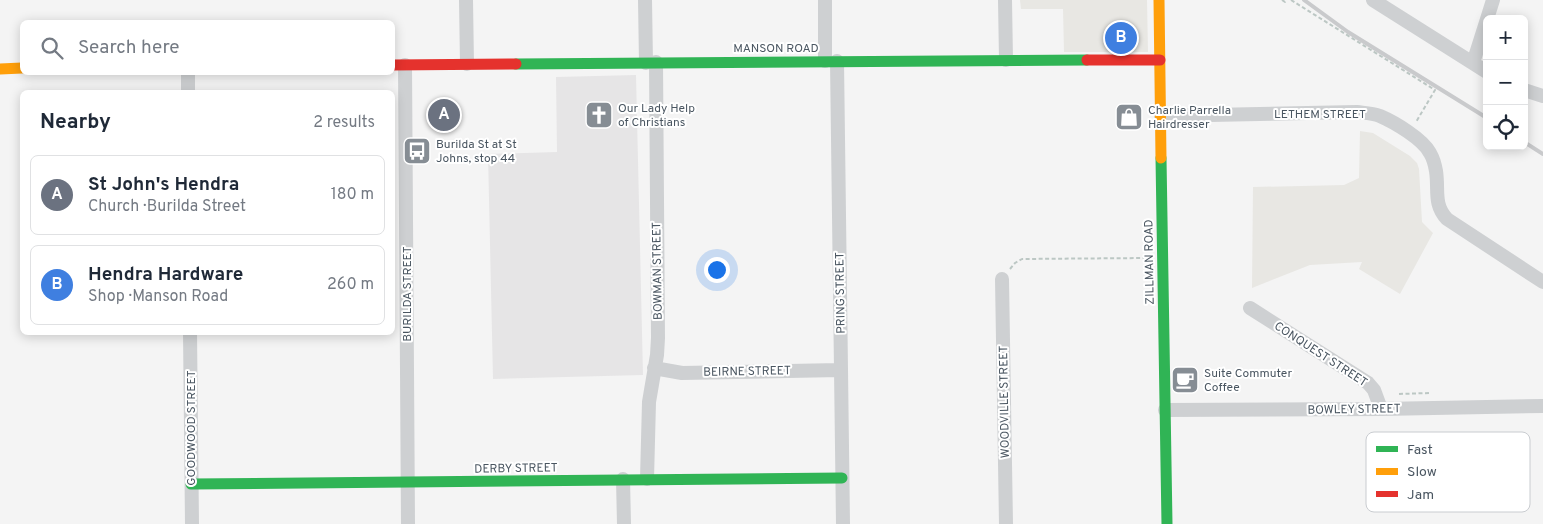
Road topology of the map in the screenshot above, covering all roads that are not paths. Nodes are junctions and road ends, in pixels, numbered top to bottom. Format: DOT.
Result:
graph roads {
  1 [pos="466,0"];
  2 [pos="645,0"];
  3 [pos="825,0"];
  4 [pos="1005,0"];
  5 [pos="1159,0"];
  6 [pos="1372,0"];
  7 [pos="1493,0"];
  8 [pos="1488,15"];
  9 [pos="1483,32"];
  10 [pos="1006,60"];
  11 [pos="1160,60"];
  12 [pos="832,61"];
  13 [pos="651,63"];
  14 [pos="1473,63"];
  15 [pos="467,64"];
  16 [pos="399,65"];
  17 [pos="0,68"];
  18 [pos="20,68"];
  19 [pos="1483,69"];
  20 [pos="188,75"];
  21 [pos="188,90"];
  22 [pos="1528,91"];
  23 [pos="1543,96"];
  24 [pos="1161,116"];
  25 [pos="1002,279"];
  26 [pos="1543,282"];
  27 [pos="1250,308"];
  28 [pos="190,335"];
  29 [pos="654,368"];
  30 [pos="840,370"];
  31 [pos="1543,406"];
  32 [pos="1381,409"];
  33 [pos="1165,410"];
  34 [pos="842,478"];
  35 [pos="648,479"];
  36 [pos="623,480"];
  37 [pos="408,483"];
  38 [pos="191,484"];
  39 [pos="192,524"];
  40 [pos="408,524"];
  41 [pos="624,524"];
  42 [pos="843,524"];
  43 [pos="1006,524"];
  44 [pos="1167,524"];
  1 -- 15 [label="street"];
  2 -- 13 [label="street, BOWMAN STREET"];
  3 -- 12 [label="street, PRING STREET"];
  4 -- 10 [label="street"];
  5 -- 11 [label="street, ZILLMAN ROAD"];
  6 -- 14 [label="street"];
  7 -- 8 [label="street"];
  9 -- 14 [label="street"];
  10 -- 11 [label="street, MANSON ROAD"];
  10 -- 12 [label="street, MANSON ROAD"];
  11 -- 24 [label="street, ZILLMAN ROAD"];
  12 -- 13 [label="street, MANSON ROAD"];
  12 -- 30 [label="street, PRING STREET"];
  13 -- 15 [label="street, MANSON ROAD"];
  13 -- 29 [label="street, BOWMAN STREET"];
  14 -- 19 [label="street"];
  15 -- 16 [label="street, MANSON ROAD"];
  16 -- 37 [label="street, BURILDA STREET"];
  17 -- 18 [label="street"];
  20 -- 21 [label="street"];
  22 -- 23 [label="street"];
  24 -- 26 [label="street, LETHEM STREET"];
  24 -- 33 [label="street, ZILLMAN ROAD"];
  25 -- 43 [label="street, WOODVILLE STREET"];
  27 -- 32 [label="street, CONQUEST STREET"];
  28 -- 38 [label="street, GOODWOOD STREET"];
  29 -- 30 [label="street, BEIRNE STREET"];
  29 -- 35 [label="street, BOWMAN STREET"];
  30 -- 34 [label="street, PRING STREET"];
  31 -- 32 [label="street, BOWLEY STREET"];
  32 -- 33 [label="street, BOWLEY STREET"];
  33 -- 44 [label="street, ZILLMAN ROAD"];
  34 -- 35 [label="street, DERBY STREET"];
  34 -- 42 [label="street, PRING STREET"];
  35 -- 36 [label="street, DERBY STREET"];
  36 -- 37 [label="street, DERBY STREET"];
  36 -- 41 [label="street"];
  37 -- 38 [label="street, DERBY STREET"];
  37 -- 40 [label="street, BURILDA STREET"];
  38 -- 39 [label="street, GOODWOOD STREET"];
}
